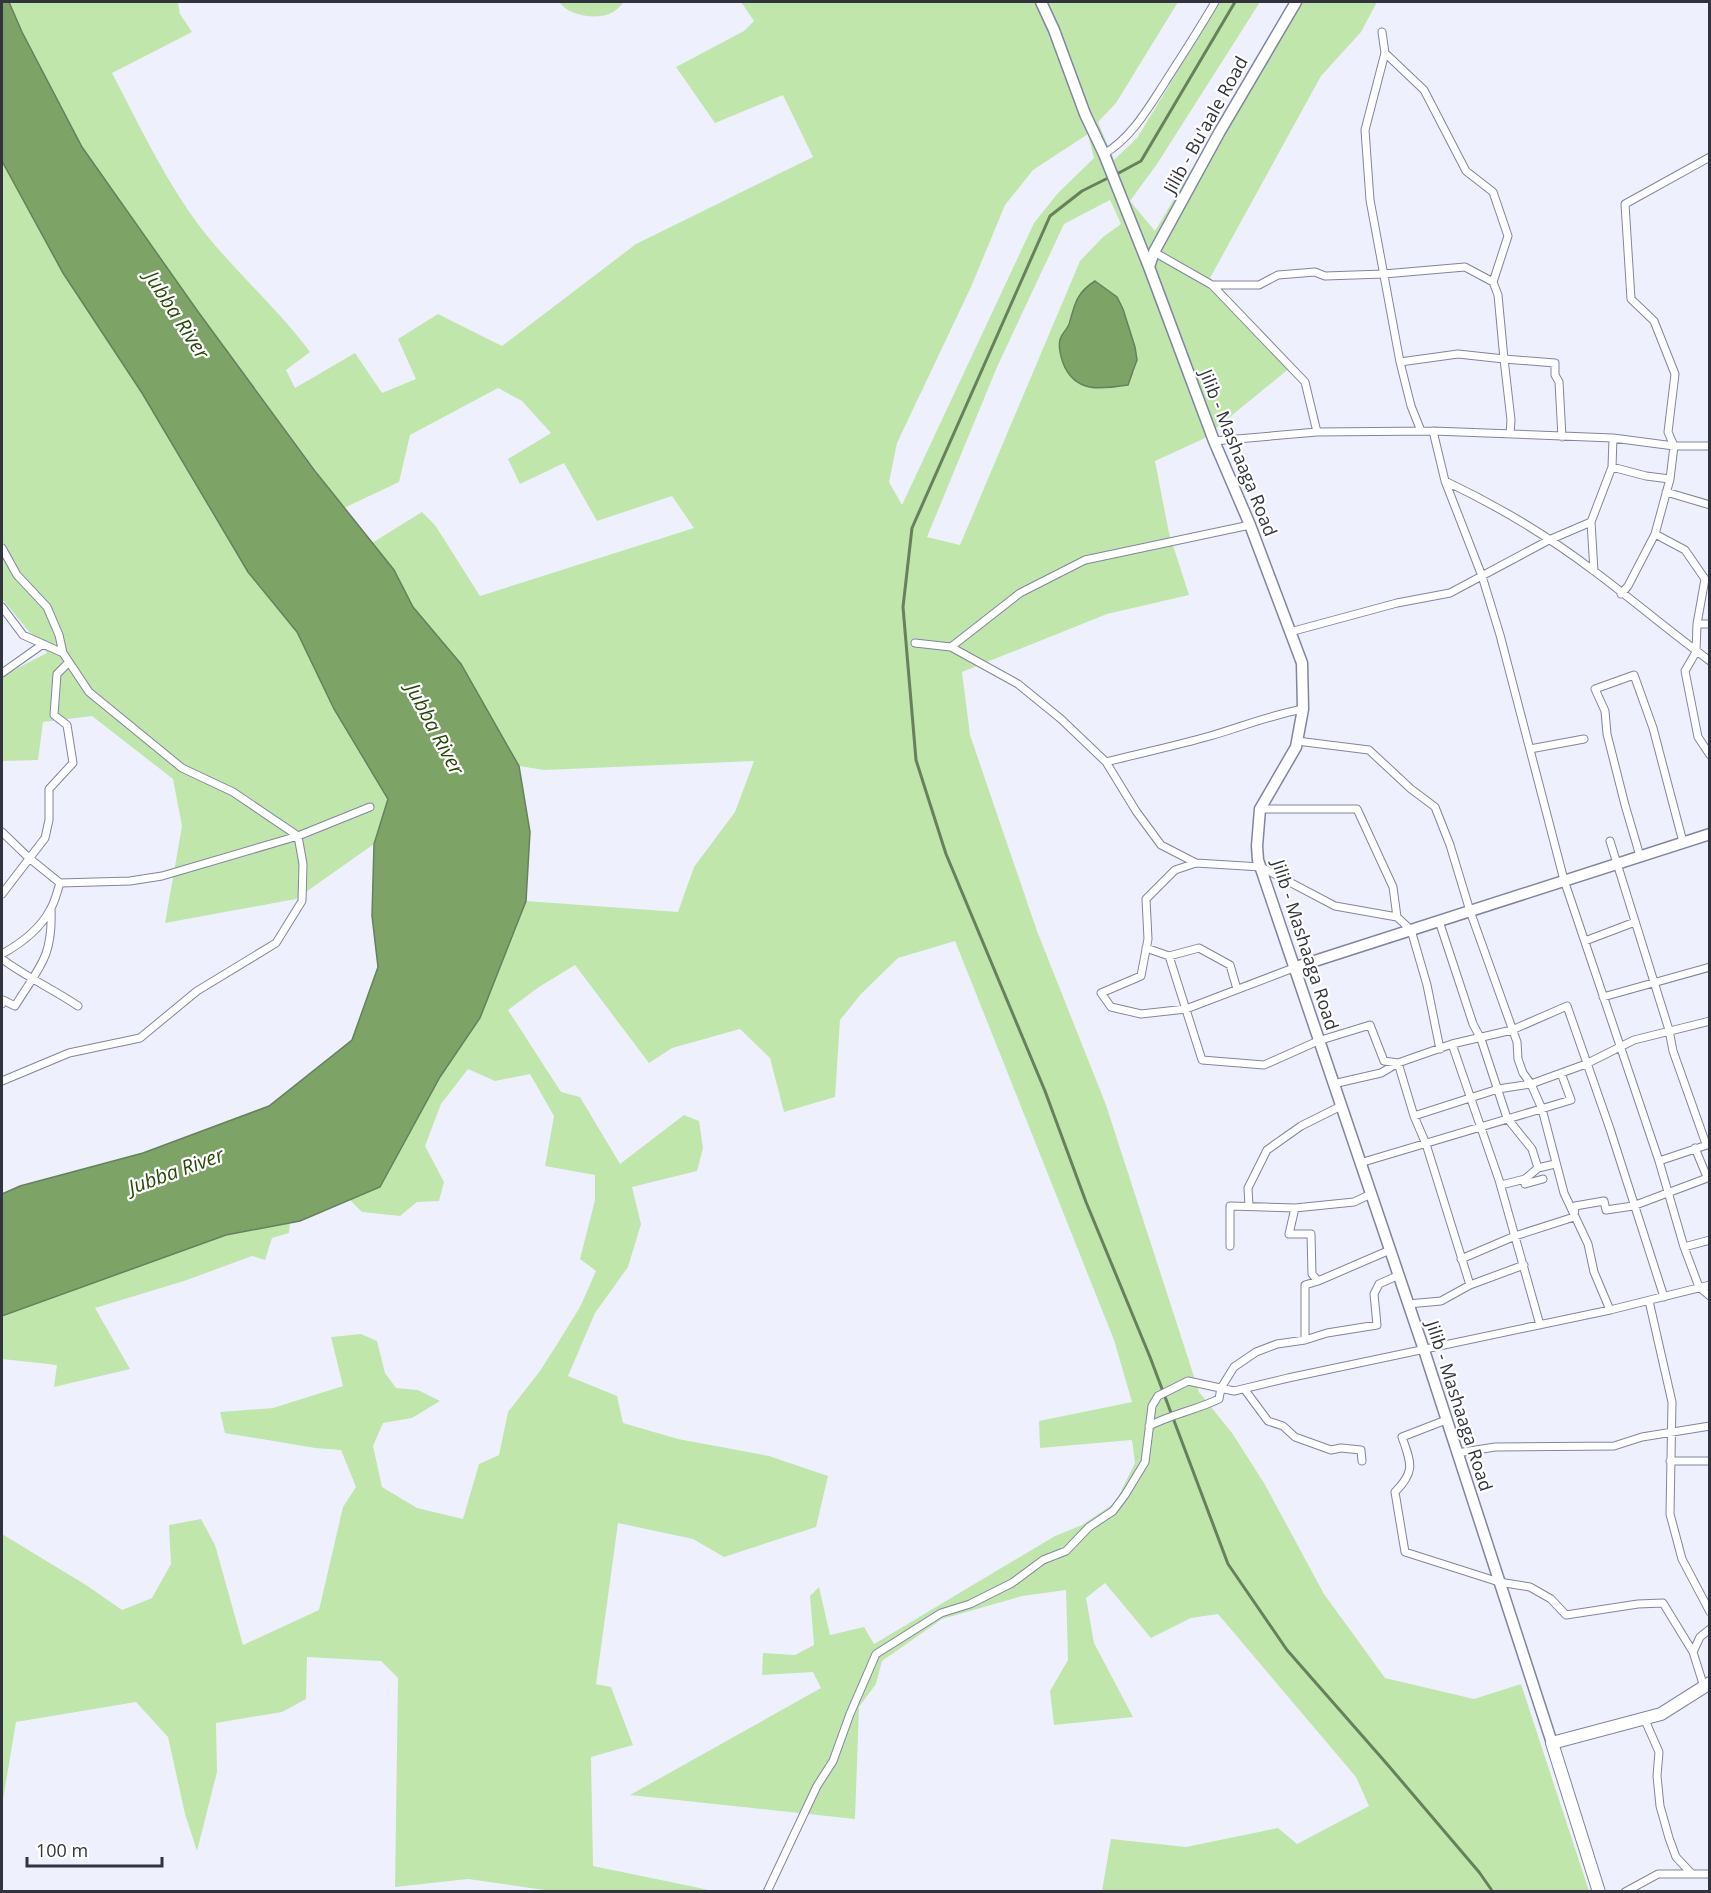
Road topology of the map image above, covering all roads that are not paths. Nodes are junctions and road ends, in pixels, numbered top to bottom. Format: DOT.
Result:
graph roads {
  1 [pos="1041,2"];
  2 [pos="1215,2"];
  3 [pos="1296,2"];
  4 [pos="1382,32"];
  5 [pos="1385,53"];
  6 [pos="1710,157"];
  7 [pos="1106,160"];
  8 [pos="1154,252"];
  9 [pos="1149,267"];
  10 [pos="1384,274"];
  11 [pos="1492,282"];
  12 [pos="1212,285"];
  13 [pos="1504,359"];
  14 [pos="1400,362"];
  15 [pos="1421,431"];
  16 [pos="1433,431"];
  17 [pos="1317,432"];
  18 [pos="1510,434"];
  19 [pos="1562,437"];
  20 [pos="1613,438"];
  21 [pos="1214,441"];
  22 [pos="1674,446"];
  23 [pos="1710,446"];
  24 [pos="1612,467"];
  25 [pos="1670,479"];
  26 [pos="1445,482"];
  27 [pos="1666,492"];
  28 [pos="1710,505"];
  29 [pos="1592,522"];
  30 [pos="1250,525"];
  31 [pos="1654,534"];
  32 [pos="1549,540"];
  33 [pos="2,548"];
  34 [pos="1594,571"];
  35 [pos="1482,576"];
  36 [pos="1707,579"];
  37 [pos="1622,594"];
  38 [pos="2,607"];
  39 [pos="1697,624"];
  40 [pos="1710,624"];
  41 [pos="1290,632"];
  42 [pos="915,643"];
  43 [pos="43,644"];
  44 [pos="951,647"];
  45 [pos="1696,651"];
  46 [pos="63,653"];
  47 [pos="1710,661"];
  48 [pos="69,662"];
  49 [pos="2,673"];
  50 [pos="1304,709"];
  51 [pos="1584,739"];
  52 [pos="1297,741"];
  53 [pos="1530,749"];
  54 [pos="1710,755"];
  55 [pos="1106,762"];
  56 [pos="370,807"];
  57 [pos="1260,809"];
  58 [pos="2,832"];
  59 [pos="1710,834"];
  60 [pos="298,836"];
  61 [pos="1610,841"];
  62 [pos="1678,848"];
  63 [pos="1640,856"];
  64 [pos="29,858"];
  65 [pos="1196,862"];
  66 [pos="1617,864"];
  67 [pos="1261,867"];
  68 [pos="1564,880"];
  69 [pos="60,883"];
  70 [pos="2,894"];
  71 [pos="51,909"];
  72 [pos="1470,911"];
  73 [pos="1397,917"];
  74 [pos="1438,921"];
  75 [pos="1635,922"];
  76 [pos="1411,930"];
  77 [pos="1585,941"];
  78 [pos="1146,948"];
  79 [pos="2,954"];
  80 [pos="1168,956"];
  81 [pos="2,959"];
  82 [pos="1296,967"];
  83 [pos="1710,967"];
  84 [pos="33,980"];
  85 [pos="1653,982"];
  86 [pos="1237,989"];
  87 [pos="1603,997"];
  88 [pos="2,1004"];
  89 [pos="78,1006"];
  90 [pos="1186,1009"];
  91 [pos="1710,1021"];
  92 [pos="1512,1030"];
  93 [pos="1669,1030"];
  94 [pos="1481,1039"];
  95 [pos="1318,1041"];
  96 [pos="1452,1044"];
  97 [pos="1619,1046"];
  98 [pos="1440,1048"];
  99 [pos="1398,1063"];
  100 [pos="1586,1064"];
  101 [pos="1562,1073"];
  102 [pos="2,1080"];
  103 [pos="1333,1084"];
  104 [pos="1531,1084"];
  105 [pos="1498,1089"];
  106 [pos="1471,1098"];
  107 [pos="1341,1106"];
  108 [pos="1542,1109"];
  109 [pos="1414,1116"];
  110 [pos="1507,1118"];
  111 [pos="1482,1127"];
  112 [pos="1426,1144"];
  113 [pos="1708,1144"];
  114 [pos="1695,1148"];
  115 [pos="1659,1161"];
  116 [pos="1360,1163"];
  117 [pos="1556,1164"];
  118 [pos="1538,1168"];
  119 [pos="1708,1177"];
  120 [pos="1525,1179"];
  121 [pos="1543,1179"];
  122 [pos="1501,1185"];
  123 [pos="1667,1192"];
  124 [pos="1371,1194"];
  125 [pos="1249,1206"];
  126 [pos="1633,1206"];
  127 [pos="1295,1208"];
  128 [pos="1574,1217"];
  129 [pos="1515,1236"];
  130 [pos="1710,1240"];
  131 [pos="1230,1246"];
  132 [pos="1684,1247"];
  133 [pos="1390,1250"];
  134 [pos="1461,1259"];
  135 [pos="1524,1265"];
  136 [pos="1398,1275"];
  137 [pos="1318,1281"];
  138 [pos="1470,1285"];
  139 [pos="1710,1285"];
  140 [pos="1699,1287"];
  141 [pos="1710,1296"];
  142 [pos="1664,1297"];
  143 [pos="1649,1301"];
  144 [pos="1408,1304"];
  145 [pos="1610,1310"];
  146 [pos="1540,1324"];
  147 [pos="1305,1340"];
  148 [pos="1424,1350"];
  149 [pos="1221,1388"];
  150 [pos="1245,1390"];
  151 [pos="1446,1420"];
  152 [pos="1149,1426"];
  153 [pos="1710,1426"];
  154 [pos="1671,1434"];
  155 [pos="1457,1453"];
  156 [pos="1362,1461"];
  157 [pos="1670,1461"];
  158 [pos="1710,1461"];
  159 [pos="1499,1582"];
  160 [pos="1710,1612"];
  161 [pos="1710,1629"];
  162 [pos="1693,1652"];
  163 [pos="1707,1685"];
  164 [pos="1644,1718"];
  165 [pos="1552,1743"];
  166 [pos="1690,1874"];
  167 [pos="1710,1874"];
  168 [pos="767,1892"];
  169 [pos="1599,1892"];
  170 [pos="1625,1892"];
  1 -- 7 [label="main road, Jilib - Mashaaga Road"];
  2 -- 7 [label="street"];
  3 -- 8 [label="main road, Jilib - Bu'aale Road"];
  4 -- 5 [label="street"];
  5 -- 10 [label="street"];
  5 -- 11 [label="street"];
  6 -- 22 [label="street"];
  7 -- 9 [label="main road, Jilib - Mashaaga Road"];
  8 -- 9 [label="main road, Jilib - Bu'aale Road"];
  8 -- 12 [label="street"];
  9 -- 21 [label="main road, Jilib - Mashaaga Road"];
  10 -- 11 [label="street"];
  10 -- 12 [label="street"];
  10 -- 14 [label="street"];
  11 -- 13 [label="street"];
  12 -- 17 [label="street"];
  13 -- 14 [label="street"];
  13 -- 18 [label="street"];
  13 -- 19 [label="street"];
  14 -- 15 [label="street"];
  15 -- 16 [label="street"];
  15 -- 17 [label="street"];
  16 -- 18 [label="street"];
  16 -- 26 [label="street"];
  17 -- 21 [label="street"];
  18 -- 19 [label="street"];
  19 -- 20 [label="street"];
  20 -- 22 [label="street"];
  20 -- 24 [label="street"];
  21 -- 30 [label="main road, Jilib - Mashaaga Road"];
  22 -- 23 [label="street"];
  22 -- 25 [label="street"];
  24 -- 25 [label="street"];
  24 -- 29 [label="street"];
  25 -- 27 [label="street"];
  26 -- 32 [label="street"];
  26 -- 35 [label="street"];
  27 -- 28 [label="street"];
  27 -- 31 [label="street"];
  29 -- 32 [label="street"];
  29 -- 34 [label="street"];
  30 -- 41 [label="main road, Jilib - Mashaaga Road"];
  30 -- 44 [label="street"];
  31 -- 36 [label="street"];
  31 -- 37 [label="street"];
  32 -- 34 [label="street"];
  32 -- 35 [label="street"];
  33 -- 46 [label="street"];
  34 -- 37 [label="street"];
  35 -- 41 [label="street"];
  35 -- 53 [label="street"];
  36 -- 39 [label="street"];
  37 -- 45 [label="street"];
  38 -- 43 [label="street"];
  39 -- 40 [label="street"];
  39 -- 45 [label="street"];
  41 -- 50 [label="main road, Jilib - Mashaaga Road"];
  42 -- 44 [label="street"];
  43 -- 46 [label="street"];
  43 -- 49 [label="street"];
  44 -- 55 [label="street"];
  45 -- 47 [label="street"];
  45 -- 54 [label="street"];
  46 -- 48 [label="street"];
  48 -- 60 [label="street"];
  48 -- 64 [label="street"];
  50 -- 52 [label="main road, Jilib - Mashaaga Road"];
  50 -- 55 [label="street"];
  51 -- 53 [label="street"];
  52 -- 57 [label="main road, Jilib - Mashaaga Road"];
  52 -- 72 [label="street"];
  53 -- 68 [label="street"];
  55 -- 65 [label="street"];
  56 -- 60 [label="street"];
  57 -- 67 [label="main road, Jilib - Mashaaga Road"];
  57 -- 73 [label="street"];
  58 -- 64 [label="street"];
  59 -- 62 [label="main road"];
  60 -- 69 [label="street"];
  60 -- 102 [label="street"];
  61 -- 66 [label="street"];
  62 -- 63 [label="main road"];
  62 -- 63 [label="street"];
  63 -- 66 [label="main road"];
  64 -- 69 [label="street"];
  64 -- 70 [label="street"];
  65 -- 67 [label="street"];
  65 -- 78 [label="street"];
  66 -- 68 [label="main road"];
  66 -- 75 [label="street"];
  67 -- 73 [label="street"];
  67 -- 82 [label="main road, Jilib - Mashaaga Road"];
  68 -- 72 [label="main road"];
  68 -- 77 [label="street"];
  69 -- 71 [label="street"];
  71 -- 79 [label="street"];
  71 -- 84 [label="street"];
  72 -- 74 [label="main road"];
  72 -- 92 [label="street"];
  73 -- 76 [label="street"];
  74 -- 76 [label="main road"];
  74 -- 94 [label="street"];
  75 -- 77 [label="street"];
  75 -- 85 [label="street"];
  76 -- 82 [label="main road"];
  76 -- 98 [label="street"];
  77 -- 87 [label="street"];
  78 -- 80 [label="street"];
  78 -- 90 [label="street"];
  80 -- 86 [label="street"];
  80 -- 90 [label="street"];
  81 -- 84 [label="street"];
  82 -- 86 [label="street"];
  82 -- 95 [label="main road, Jilib - Mashaaga Road"];
  83 -- 85 [label="street"];
  84 -- 88 [label="street"];
  84 -- 89 [label="street"];
  85 -- 87 [label="street"];
  85 -- 93 [label="street"];
  86 -- 90 [label="street"];
  87 -- 97 [label="street"];
  90 -- 95 [label="street"];
  91 -- 93 [label="street"];
  92 -- 94 [label="street"];
  92 -- 100 [label="street"];
  92 -- 104 [label="street"];
  93 -- 97 [label="street"];
  93 -- 113 [label="street"];
  94 -- 96 [label="street"];
  94 -- 105 [label="street"];
  95 -- 99 [label="street"];
  95 -- 103 [label="main road, Jilib - Mashaaga Road"];
  96 -- 98 [label="street"];
  96 -- 106 [label="street"];
  97 -- 100 [label="street"];
  97 -- 115 [label="street"];
  98 -- 99 [label="street"];
  99 -- 103 [label="street"];
  99 -- 109 [label="street"];
  100 -- 101 [label="street"];
  100 -- 126 [label="street"];
  101 -- 104 [label="street"];
  101 -- 108 [label="street"];
  103 -- 107 [label="main road, Jilib - Mashaaga Road"];
  104 -- 105 [label="street"];
  104 -- 108 [label="street"];
  105 -- 106 [label="street"];
  105 -- 110 [label="street"];
  106 -- 109 [label="street"];
  106 -- 111 [label="street"];
  107 -- 116 [label="main road, Jilib - Mashaaga Road"];
  107 -- 125 [label="street"];
  108 -- 110 [label="street"];
  108 -- 117 [label="street"];
  109 -- 112 [label="street"];
  110 -- 111 [label="street"];
  110 -- 118 [label="street"];
  111 -- 112 [label="street"];
  111 -- 122 [label="street"];
  112 -- 116 [label="street"];
  112 -- 134 [label="street"];
  113 -- 114 [label="street"];
  114 -- 115 [label="street"];
  114 -- 119 [label="street"];
  115 -- 123 [label="street"];
  116 -- 124 [label="main road, Jilib - Mashaaga Road"];
  117 -- 118 [label="street"];
  117 -- 128 [label="street"];
  118 -- 120 [label="street"];
  119 -- 123 [label="street"];
  120 -- 121 [label="street"];
  120 -- 122 [label="street"];
  122 -- 129 [label="street"];
  123 -- 126 [label="street"];
  123 -- 132 [label="street"];
  124 -- 127 [label="street"];
  124 -- 133 [label="main road, Jilib - Mashaaga Road"];
  125 -- 127 [label="street"];
  125 -- 131 [label="street"];
  126 -- 128 [label="street"];
  126 -- 142 [label="street"];
  127 -- 137 [label="street"];
  128 -- 129 [label="street"];
  128 -- 145 [label="street"];
  129 -- 134 [label="street"];
  129 -- 135 [label="street"];
  130 -- 132 [label="street"];
  132 -- 140 [label="street"];
  133 -- 136 [label="main road, Jilib - Mashaaga Road"];
  133 -- 137 [label="street"];
  134 -- 138 [label="street"];
  135 -- 138 [label="street"];
  135 -- 146 [label="street"];
  136 -- 144 [label="main road, Jilib - Mashaaga Road"];
  136 -- 147 [label="street"];
  137 -- 147 [label="street"];
  138 -- 144 [label="street"];
  139 -- 140 [label="street"];
  140 -- 141 [label="street"];
  140 -- 142 [label="street"];
  142 -- 143 [label="street"];
  143 -- 145 [label="street"];
  143 -- 154 [label="street"];
  144 -- 148 [label="main road, Jilib - Mashaaga Road"];
  145 -- 146 [label="street"];
  146 -- 148 [label="street"];
  147 -- 149 [label="street"];
  148 -- 150 [label="street"];
  148 -- 151 [label="main road, Jilib - Mashaaga Road"];
  149 -- 150 [label="street"];
  149 -- 152 [label="street"];
  149 -- 152 [label="street"];
  150 -- 156 [label="street"];
  151 -- 155 [label="main road, Jilib - Mashaaga Road"];
  151 -- 159 [label="street"];
  152 -- 168 [label="street"];
  153 -- 154 [label="street"];
  154 -- 155 [label="street"];
  154 -- 157 [label="street"];
  155 -- 159 [label="main road, Jilib - Mashaaga Road"];
  157 -- 158 [label="street"];
  157 -- 160 [label="street"];
  159 -- 162 [label="street"];
  159 -- 165 [label="main road, Jilib - Mashaaga Road"];
  161 -- 162 [label="street"];
  162 -- 163 [label="street"];
  163 -- 164 [label="main road"];
  164 -- 165 [label="main road"];
  164 -- 166 [label="street"];
  165 -- 169 [label="main road"];
  166 -- 167 [label="street"];
  166 -- 170 [label="street"];
}
